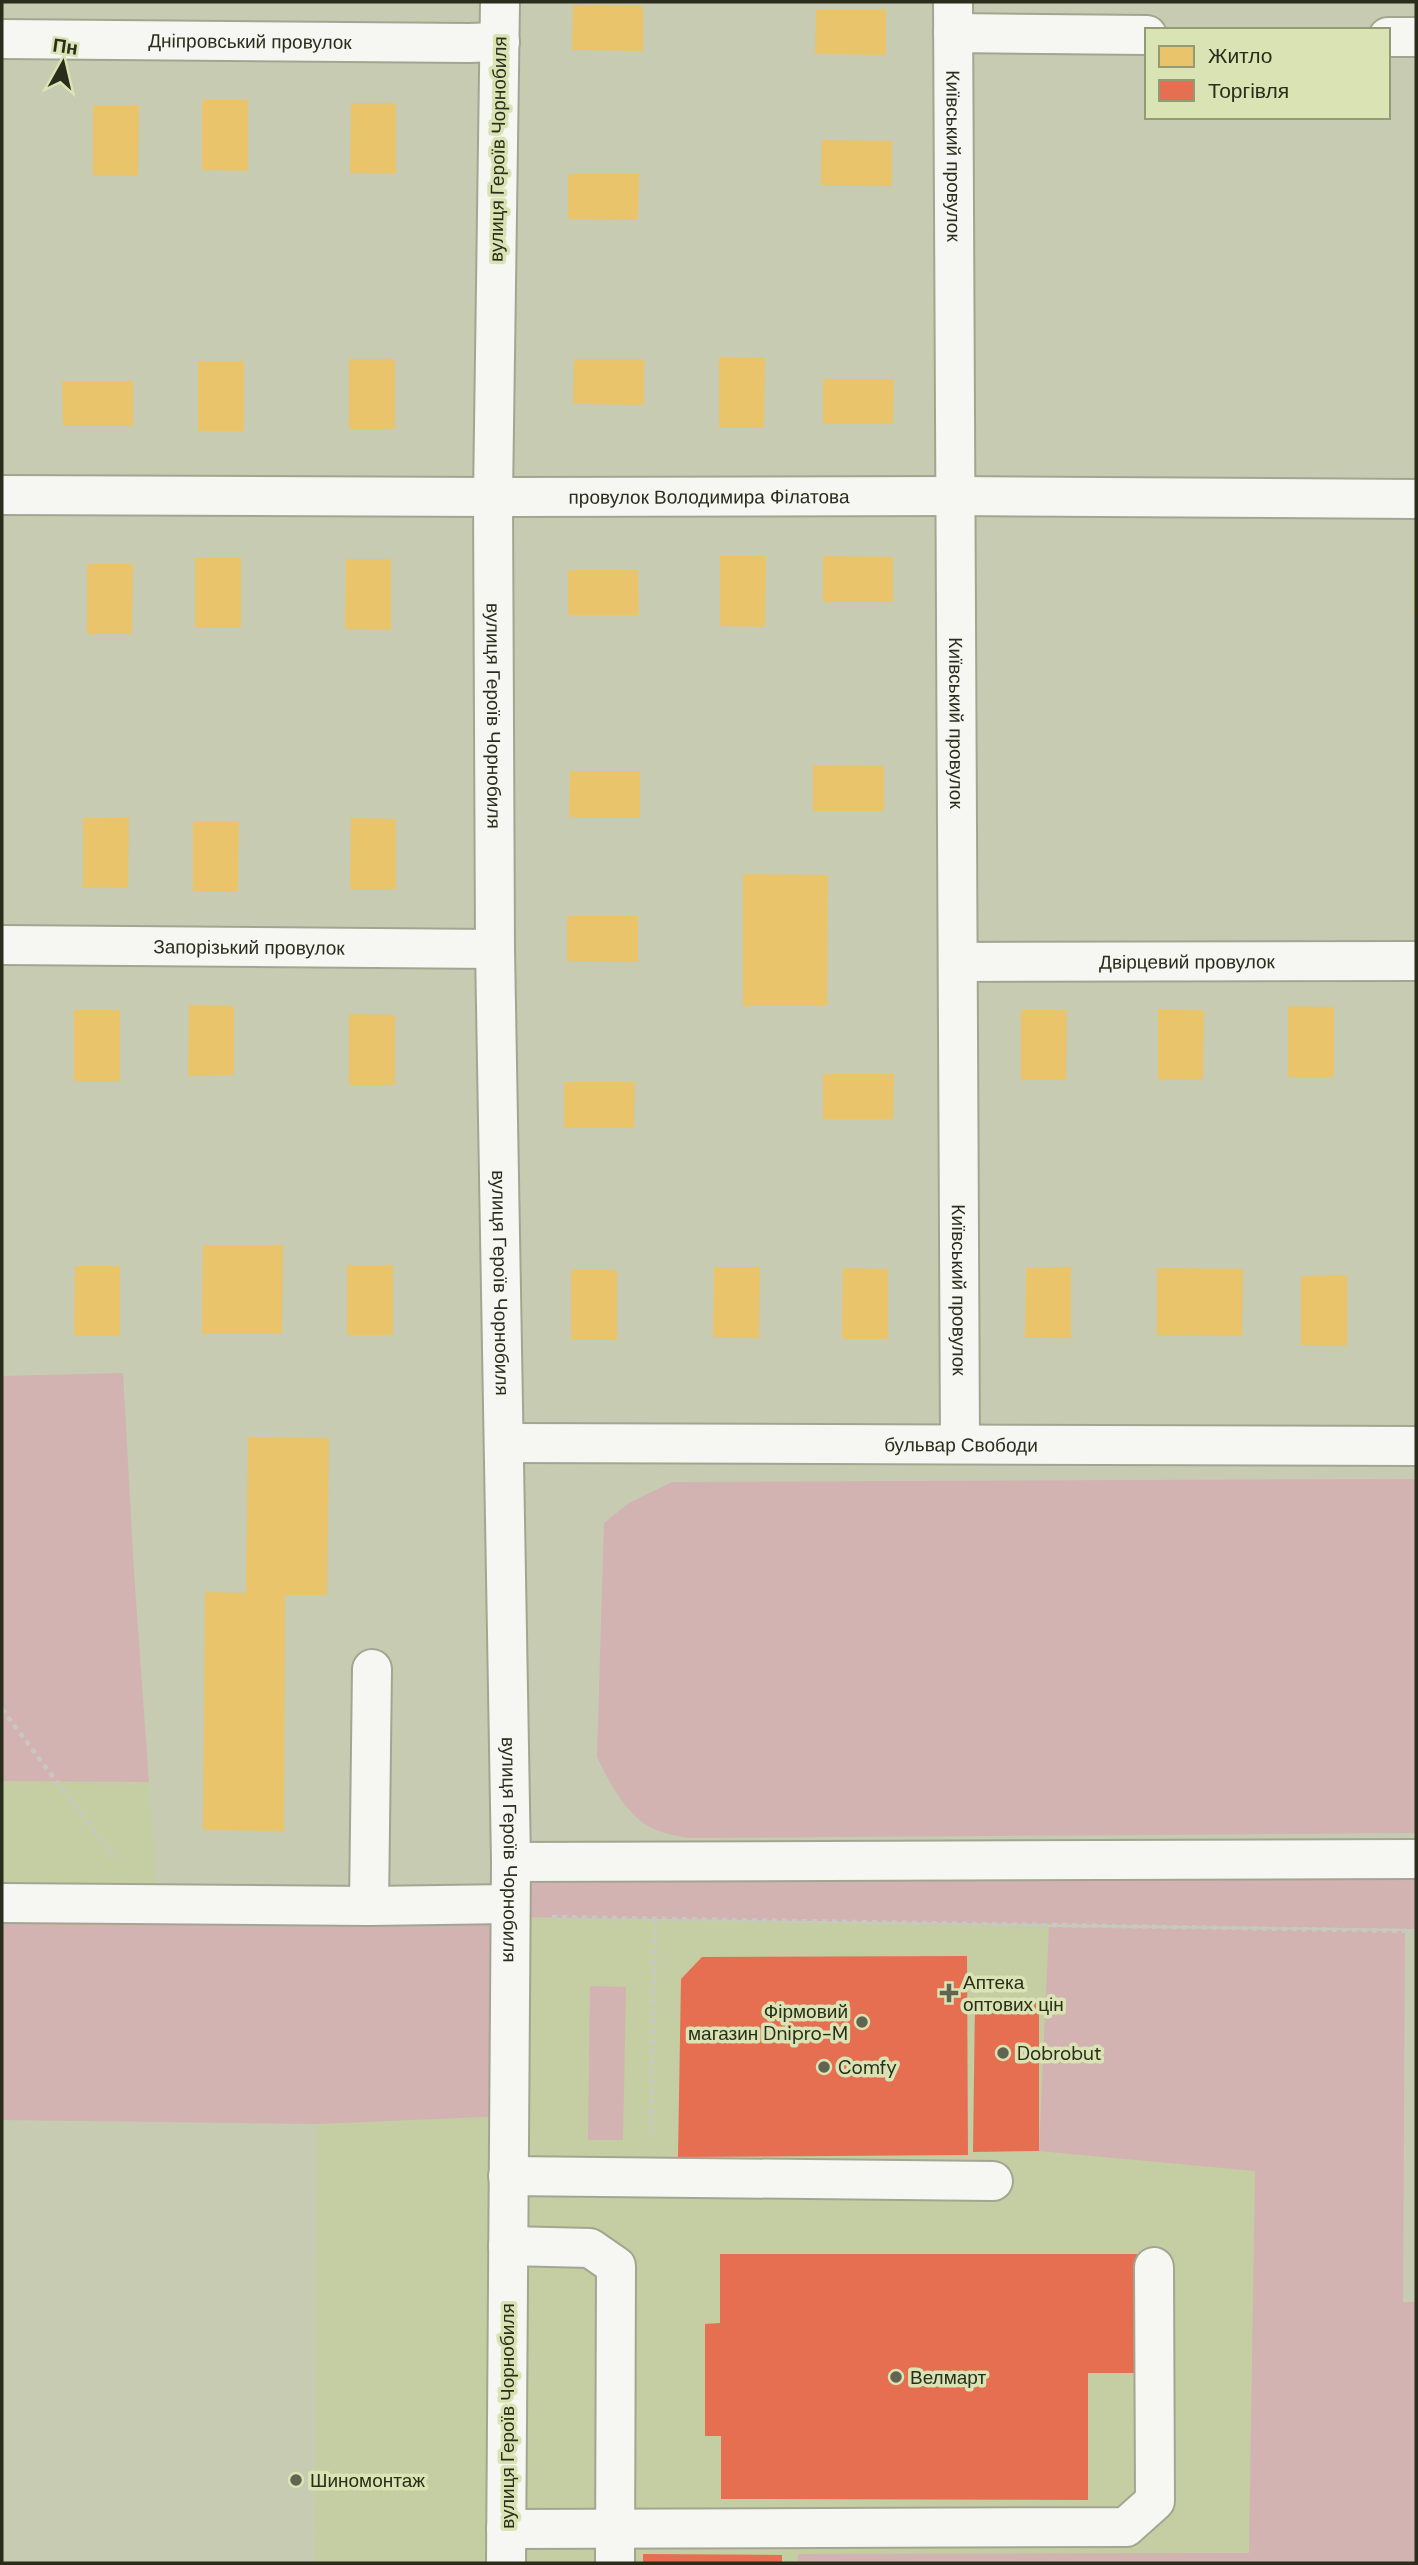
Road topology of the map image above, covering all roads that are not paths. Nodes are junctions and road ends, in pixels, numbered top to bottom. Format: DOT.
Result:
graph roads {
  1 [pos="500,2"];
  2 [pos="953,17"];
  3 [pos="1145,34"];
  4 [pos="1390,37"];
  5 [pos="1416,37"];
  6 [pos="2,39"];
  7 [pos="500,42"];
  8 [pos="2,495"];
  9 [pos="956,496"];
  10 [pos="493,497"];
  11 [pos="1416,499"];
  12 [pos="2,945"];
  13 [pos="495,949"];
  14 [pos="1416,961"];
  15 [pos="958,962"];
  16 [pos="504,1443"];
  17 [pos="960,1444"];
  18 [pos="1416,1446"];
  19 [pos="372,1669"];
  20 [pos="1416,1859"];
  21 [pos="511,1862"];
  22 [pos="2,1903"];
  23 [pos="369,1906"];
  24 [pos="510,1911"];
  25 [pos="508,2176"];
  26 [pos="993,2181"];
  27 [pos="508,2246"];
  28 [pos="1154,2267"];
  29 [pos="506,2546"];
  30 [pos="615,2563"];
  1 -- 7 [label="street, вулиця Героїв Чорнобиля"];
  2 -- 3 [label="street"];
  2 -- 9 [label="street, Київський провулок"];
  4 -- 5 [label="street"];
  6 -- 7 [label="street, Дніпровський провулок"];
  7 -- 10 [label="street, вулиця Героїв Чорнобиля"];
  8 -- 10 [label="street, провулок Володимира Філатова"];
  9 -- 10 [label="street, провулок Володимира Філатова"];
  9 -- 11 [label="street, провулок Володимира Філатова"];
  9 -- 15 [label="street, Київський провулок"];
  10 -- 13 [label="street, вулиця Героїв Чорнобиля"];
  12 -- 13 [label="street, Запорізький провулок"];
  13 -- 16 [label="street, вулиця Героїв Чорнобиля"];
  14 -- 15 [label="street, Двірцевий провулок"];
  15 -- 17 [label="street, Київський провулок"];
  16 -- 17 [label="street, бульвар Свободи"];
  16 -- 21 [label="street, вулиця Героїв Чорнобиля"];
  17 -- 18 [label="street, бульвар Свободи"];
  19 -- 23 [label="street"];
  20 -- 21 [label="street"];
  21 -- 24 [label="street, вулиця Героїв Чорнобиля"];
  22 -- 23 [label="street"];
  23 -- 24 [label="street"];
  24 -- 25 [label="street, вулиця Героїв Чорнобиля"];
  25 -- 26 [label="street"];
  25 -- 27 [label="street, вулиця Героїв Чорнобиля"];
  27 -- 29 [label="street, вулиця Героїв Чорнобиля"];
  27 -- 30 [label="street"];
  28 -- 29 [label="street"];
}
